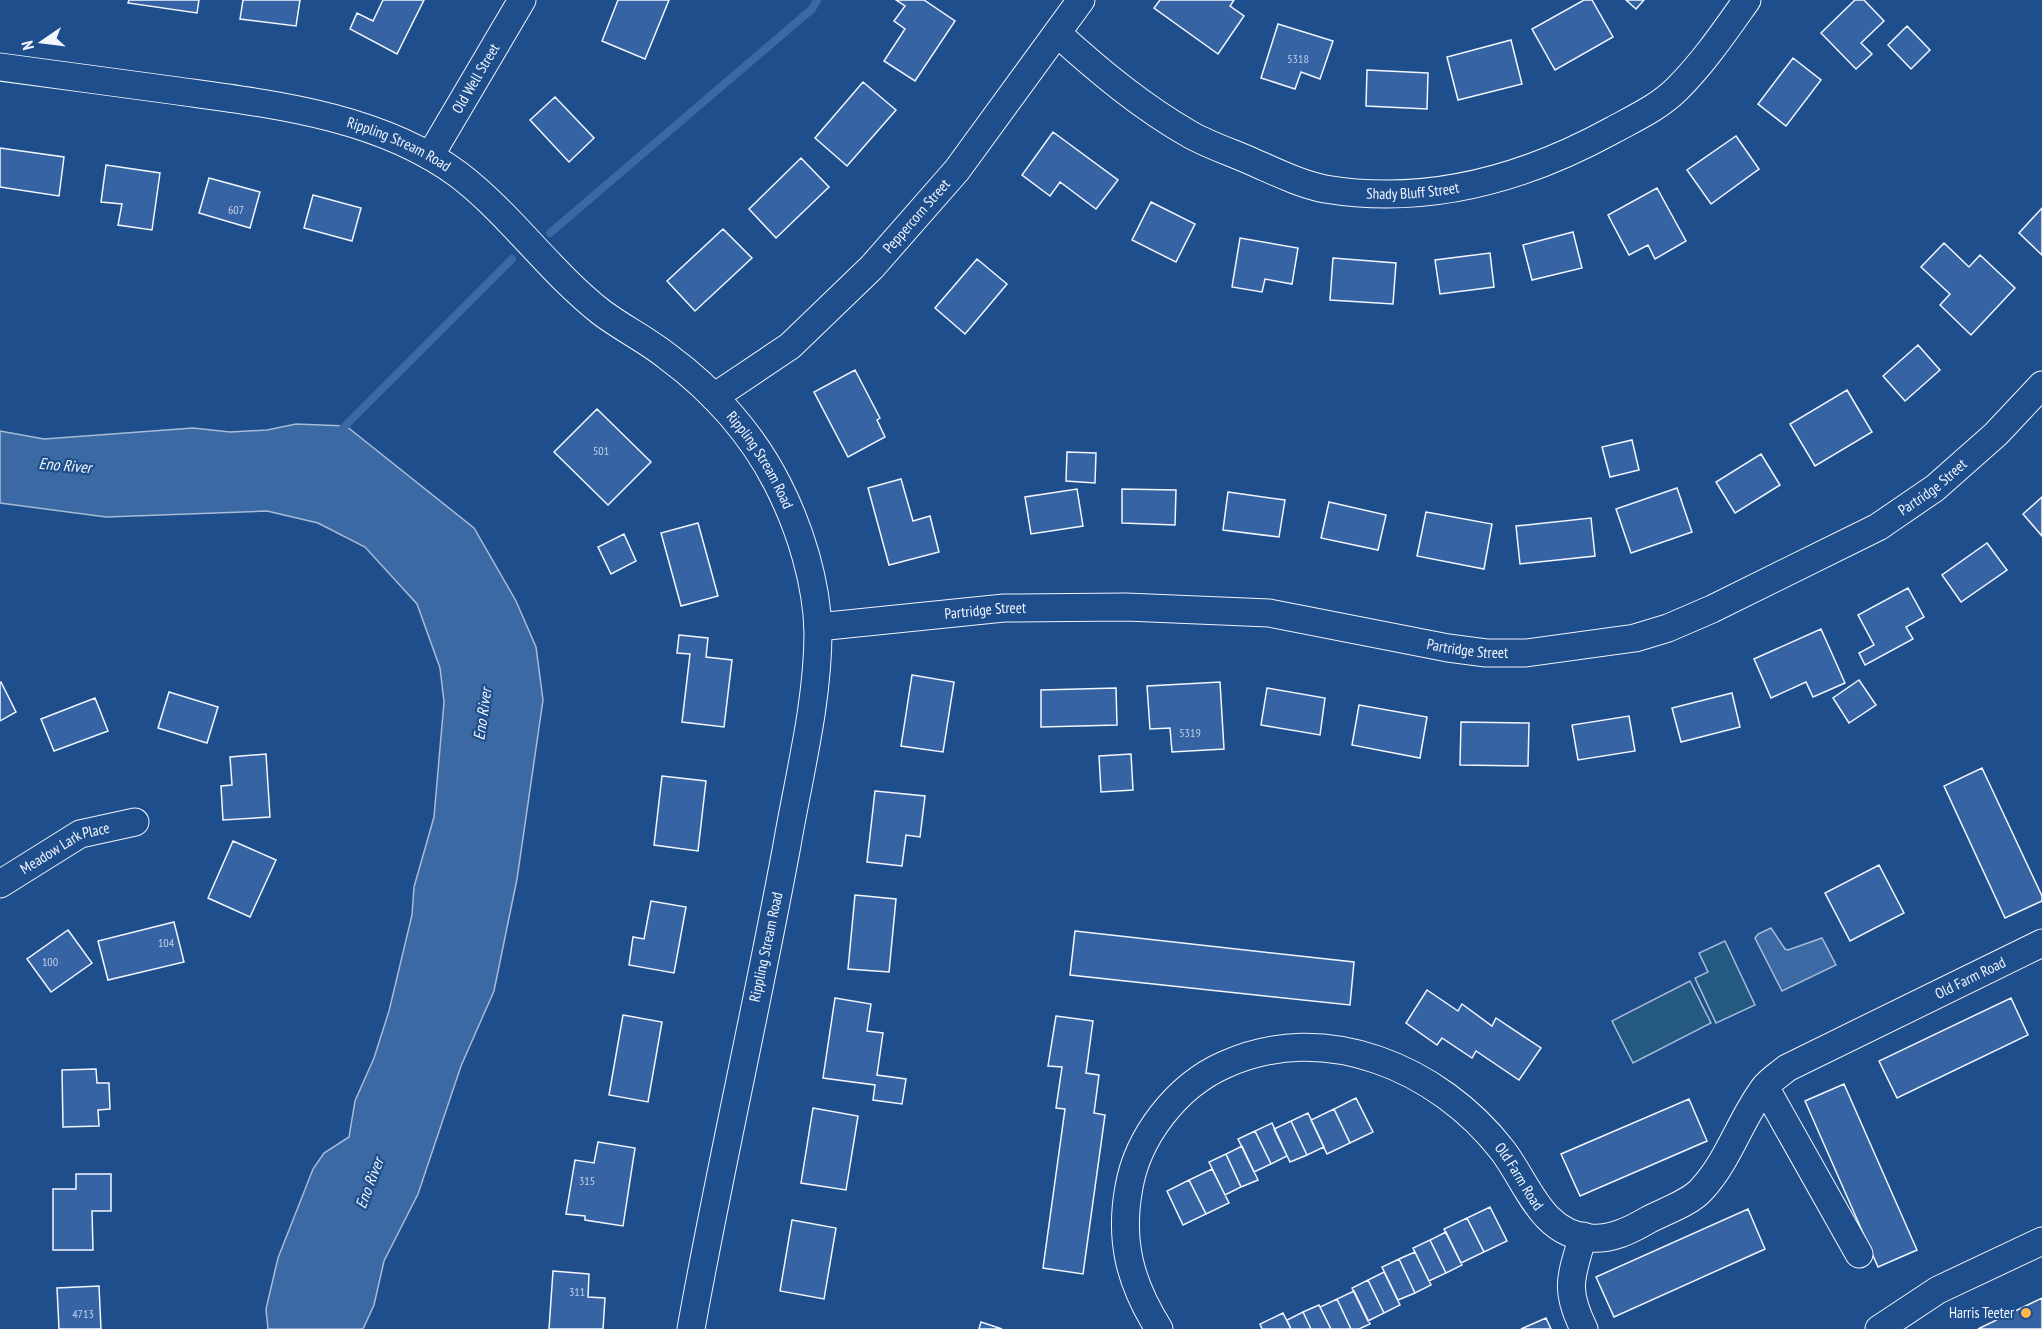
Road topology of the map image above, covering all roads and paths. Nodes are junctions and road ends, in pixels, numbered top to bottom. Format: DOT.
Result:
graph roads {
  1 [pos="522,0"];
  2 [pos="1081,0"];
  3 [pos="1747,0"];
  4 [pos="1058,34"];
  5 [pos="0,67"];
  6 [pos="430,156"];
  7 [pos="2042,384"];
  8 [pos="714,397"];
  9 [pos="818,627"];
  10 [pos="135,822"];
  11 [pos="0,884"];
  12 [pos="2042,943"];
  13 [pos="1765,1087"];
  14 [pos="1583,1236"];
  15 [pos="2042,1241"];
  16 [pos="1859,1254"];
  17 [pos="691,1329"];
  18 [pos="1159,1329"];
  19 [pos="1584,1329"];
  20 [pos="1879,1329"];
  1 -- 6 [label="street, Old Well Street"];
  2 -- 4 [label="street, Peppercorn Street"];
  3 -- 4 [label="street, Shady Bluff Street"];
  4 -- 8 [label="street, Peppercorn Street"];
  5 -- 6 [label="street, Rippling Stream Road"];
  6 -- 8 [label="street, Rippling Stream Road"];
  7 -- 9 [label="street, Partridge Street"];
  8 -- 9 [label="street, Rippling Stream Road"];
  9 -- 17 [label="street, Rippling Stream Road"];
  10 -- 11 [label="street, Meadow Lark Place"];
  12 -- 13 [label="street, Old Farm Road"];
  13 -- 14 [label="street, Old Farm Road"];
  13 -- 16 [label="street"];
  14 -- 18 [label="street, Old Farm Road"];
  14 -- 19 [label="street"];
  15 -- 20 [label="street"];
}
